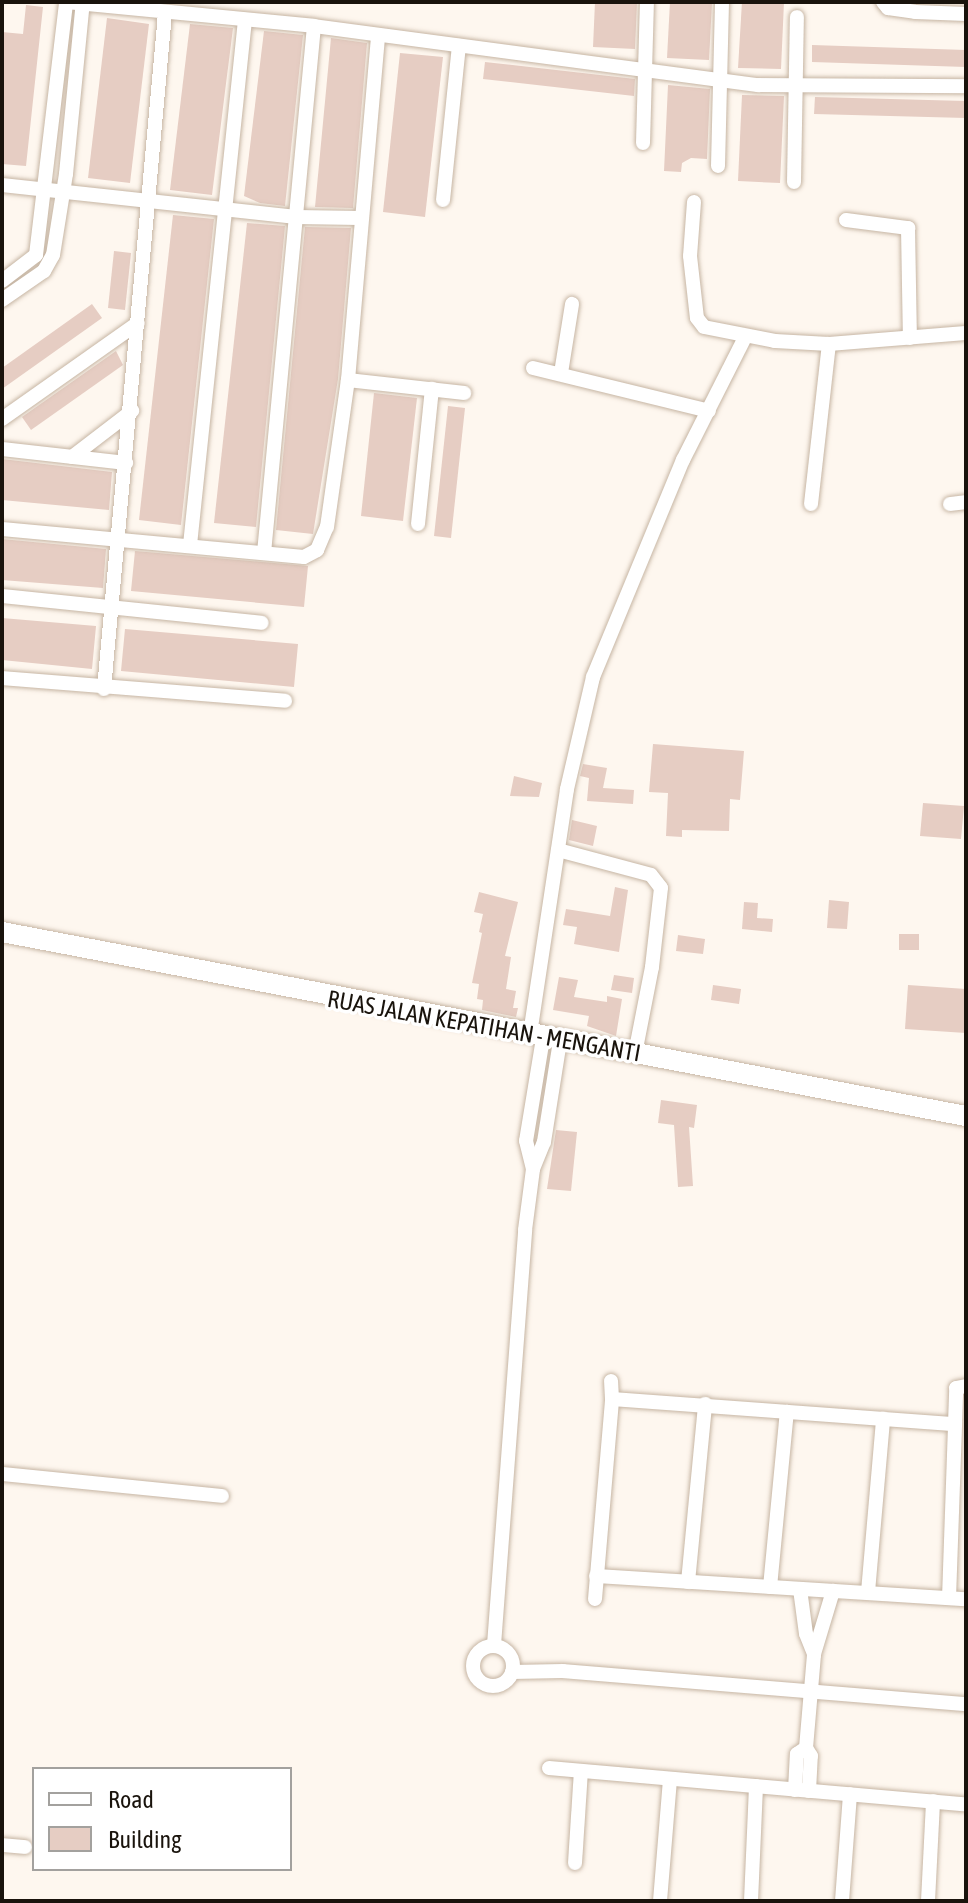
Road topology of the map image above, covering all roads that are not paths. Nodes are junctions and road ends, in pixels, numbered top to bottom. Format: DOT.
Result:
graph roads {
  1 [pos="66,2"];
  2 [pos="647,2"];
  3 [pos="722,2"];
  4 [pos="883,2"];
  5 [pos="83,3"];
  6 [pos="165,13"];
  7 [pos="966,14"];
  8 [pos="797,17"];
  9 [pos="245,20"];
  10 [pos="314,26"];
  11 [pos="378,35"];
  12 [pos="459,46"];
  13 [pos="646,72"];
  14 [pos="719,81"];
  15 [pos="966,86"];
  16 [pos="796,87"];
  17 [pos="643,143"];
  18 [pos="718,166"];
  19 [pos="794,182"];
  20 [pos="2,185"];
  21 [pos="46,191"];
  22 [pos="64,193"];
  23 [pos="443,200"];
  24 [pos="149,201"];
  25 [pos="694,202"];
  26 [pos="223,209"];
  27 [pos="296,217"];
  28 [pos="360,218"];
  29 [pos="846,220"];
  30 [pos="2,281"];
  31 [pos="2,300"];
  32 [pos="572,304"];
  33 [pos="138,323"];
  34 [pos="966,333"];
  35 [pos="745,337"];
  36 [pos="910,338"];
  37 [pos="829,344"];
  38 [pos="533,368"];
  39 [pos="561,373"];
  40 [pos="348,380"];
  41 [pos="432,389"];
  42 [pos="464,393"];
  43 [pos="132,411"];
  44 [pos="709,411"];
  45 [pos="2,419"];
  46 [pos="2,449"];
  47 [pos="72,457"];
  48 [pos="126,463"];
  49 [pos="966,502"];
  50 [pos="811,504"];
  51 [pos="950,504"];
  52 [pos="418,524"];
  53 [pos="2,529"];
  54 [pos="119,541"];
  55 [pos="190,545"];
  56 [pos="264,553"];
  57 [pos="2,596"];
  58 [pos="112,606"];
  59 [pos="262,623"];
  60 [pos="2,678"];
  61 [pos="104,689"];
  62 [pos="285,701"];
  63 [pos="558,850"];
  64 [pos="2,932"];
  65 [pos="544,1037"];
  66 [pos="635,1054"];
  67 [pos="966,1116"];
  68 [pos="611,1381"];
  69 [pos="966,1386"];
  70 [pos="612,1399"];
  71 [pos="705,1404"];
  72 [pos="787,1412"];
  73 [pos="883,1419"];
  74 [pos="955,1424"];
  75 [pos="2,1474"];
  76 [pos="222,1496"];
  77 [pos="596,1576"];
  78 [pos="688,1582"];
  79 [pos="770,1587"];
  80 [pos="800,1589"];
  81 [pos="833,1591"];
  82 [pos="868,1592"];
  83 [pos="949,1598"];
  84 [pos="595,1599"];
  85 [pos="966,1599"];
  86 [pos="494,1645"];
  87 [pos="814,1654"];
  88 [pos="512,1672"];
  89 [pos="810,1692"];
  90 [pos="966,1704"];
  91 [pos="549,1768"];
  92 [pos="581,1771"];
  93 [pos="670,1779"];
  94 [pos="756,1786"];
  95 [pos="802,1790"];
  96 [pos="850,1794"];
  97 [pos="933,1801"];
  98 [pos="963,1804"];
  99 [pos="2,1845"];
  100 [pos="25,1847"];
  101 [pos="575,1863"];
  102 [pos="660,1901"];
  103 [pos="751,1901"];
  104 [pos="842,1901"];
  105 [pos="928,1901"];
  1 -- 5 [label="street"];
  1 -- 21 [label="street"];
  2 -- 13 [label="street"];
  3 -- 14 [label="street"];
  4 -- 7 [label="street"];
  5 -- 6 [label="street"];
  5 -- 22 [label="street"];
  6 -- 9 [label="street"];
  6 -- 24 [label="street"];
  8 -- 16 [label="street"];
  9 -- 10 [label="street"];
  9 -- 26 [label="street"];
  10 -- 11 [label="street"];
  10 -- 27 [label="street"];
  11 -- 12 [label="street"];
  11 -- 28 [label="street"];
  12 -- 13 [label="street"];
  12 -- 23 [label="street"];
  13 -- 14 [label="street"];
  13 -- 17 [label="street"];
  14 -- 16 [label="street"];
  14 -- 18 [label="street"];
  15 -- 16 [label="street"];
  16 -- 19 [label="street"];
  20 -- 21 [label="street"];
  21 -- 22 [label="street"];
  21 -- 30 [label="street"];
  22 -- 24 [label="street"];
  22 -- 31 [label="street"];
  24 -- 26 [label="street"];
  24 -- 33 [label="street"];
  25 -- 35 [label="street"];
  26 -- 27 [label="street"];
  26 -- 55 [label="street"];
  27 -- 28 [label="street"];
  27 -- 56 [label="street"];
  28 -- 40 [label="street"];
  29 -- 36 [label="street"];
  32 -- 39 [label="street"];
  33 -- 43 [label="street"];
  33 -- 45 [label="street"];
  34 -- 36 [label="street"];
  35 -- 37 [label="street"];
  35 -- 44 [label="street"];
  36 -- 37 [label="street"];
  37 -- 50 [label="street"];
  38 -- 39 [label="street"];
  39 -- 44 [label="street"];
  40 -- 41 [label="street"];
  40 -- 56 [label="street"];
  41 -- 42 [label="street"];
  41 -- 52 [label="street"];
  43 -- 47 [label="street"];
  43 -- 48 [label="street"];
  44 -- 63 [label="street"];
  46 -- 47 [label="street"];
  47 -- 48 [label="street"];
  48 -- 54 [label="street"];
  49 -- 51 [label="street"];
  53 -- 54 [label="street"];
  54 -- 55 [label="street"];
  54 -- 58 [label="street"];
  55 -- 56 [label="street"];
  57 -- 58 [label="street"];
  58 -- 59 [label="street"];
  58 -- 61 [label="street"];
  60 -- 61 [label="street"];
  61 -- 62 [label="street"];
  63 -- 65 [label="street"];
  63 -- 66 [label="street"];
  64 -- 65 [label="main road, RUAS JALAN KEPATIHAN - MENGANTI"];
  65 -- 66 [label="main road, RUAS JALAN KEPATIHAN - MENGANTI"];
  65 -- 86 [label="street"];
  66 -- 67 [label="main road, RUAS JALAN KEPATIHAN - MENGANTI"];
  68 -- 70 [label="street"];
  69 -- 74 [label="street"];
  70 -- 71 [label="street"];
  70 -- 77 [label="street"];
  71 -- 72 [label="street"];
  71 -- 78 [label="street"];
  72 -- 73 [label="street"];
  72 -- 79 [label="street"];
  73 -- 74 [label="street"];
  73 -- 82 [label="street"];
  74 -- 83 [label="street"];
  75 -- 76 [label="street"];
  77 -- 78 [label="street"];
  77 -- 84 [label="street"];
  78 -- 79 [label="street"];
  79 -- 80 [label="street"];
  80 -- 81 [label="street"];
  80 -- 87 [label="street"];
  81 -- 82 [label="street"];
  81 -- 87 [label="street"];
  82 -- 83 [label="street"];
  83 -- 85 [label="street"];
  86 -- 88 [label="street"];
  86 -- 88 [label="street"];
  87 -- 89 [label="street"];
  88 -- 89 [label="street"];
  89 -- 90 [label="street"];
  89 -- 95 [label="street"];
  91 -- 92 [label="street"];
  92 -- 93 [label="street"];
  92 -- 101 [label="street"];
  93 -- 94 [label="street"];
  93 -- 102 [label="street"];
  94 -- 95 [label="street"];
  94 -- 103 [label="street"];
  95 -- 96 [label="street"];
  96 -- 97 [label="street"];
  96 -- 104 [label="street"];
  97 -- 98 [label="street"];
  97 -- 105 [label="street"];
  99 -- 100 [label="street"];
}
